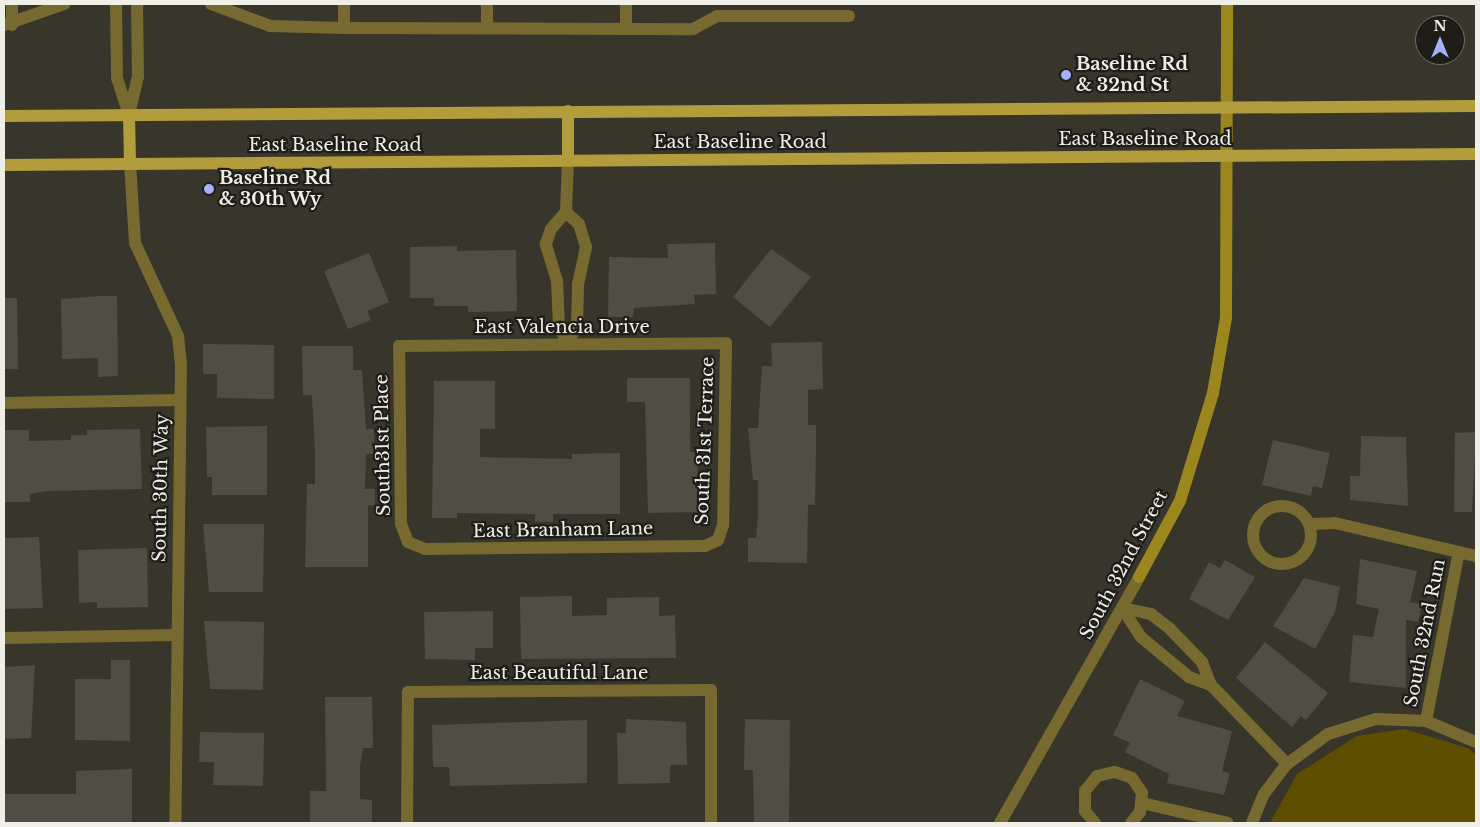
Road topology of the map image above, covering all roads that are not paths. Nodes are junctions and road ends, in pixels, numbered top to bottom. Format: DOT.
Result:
graph roads {
  1 [pos="12,4"];
  2 [pos="64,4"];
  3 [pos="116,4"];
  4 [pos="137,4"];
  5 [pos="211,4"];
  6 [pos="344,4"];
  7 [pos="487,4"];
  8 [pos="626,4"];
  9 [pos="1227,4"];
  10 [pos="717,10"];
  11 [pos="849,16"];
  12 [pos="8,25"];
  13 [pos="344,28"];
  14 [pos="488,28"];
  15 [pos="626,28"];
  16 [pos="116,40"];
  17 [pos="137,40"];
  18 [pos="1476,106"];
  19 [pos="1227,107"];
  20 [pos="568,111"];
  21 [pos="130,115"];
  22 [pos="4,116"];
  23 [pos="1476,154"];
  24 [pos="1228,156"];
  25 [pos="568,160"];
  26 [pos="130,163"];
  27 [pos="4,165"];
  28 [pos="566,212"];
  29 [pos="567,344"];
  30 [pos="726,344"];
  31 [pos="399,346"];
  32 [pos="180,400"];
  33 [pos="4,403"];
  34 [pos="1310,524"];
  35 [pos="718,540"];
  36 [pos="408,542"];
  37 [pos="1459,552"];
  38 [pos="1476,556"];
  39 [pos="1122,608"];
  40 [pos="176,635"];
  41 [pos="4,638"];
  42 [pos="1211,685"];
  43 [pos="1426,721"];
  44 [pos="1476,742"];
  45 [pos="1287,764"];
  46 [pos="1142,803"];
  47 [pos="175,823"];
  48 [pos="407,823"];
  49 [pos="711,823"];
  50 [pos="1000,823"];
  51 [pos="1095,823"];
  52 [pos="1132,823"];
  53 [pos="1228,823"];
  54 [pos="1252,823"];
  1 -- 12 [label="street"];
  2 -- 12 [label="street"];
  3 -- 16 [label="street"];
  4 -- 17 [label="street"];
  5 -- 13 [label="street"];
  6 -- 13 [label="street"];
  7 -- 14 [label="street"];
  8 -- 15 [label="street"];
  9 -- 19 [label="street, South 32nd Street"];
  10 -- 11 [label="street"];
  10 -- 15 [label="street"];
  13 -- 14 [label="street"];
  14 -- 15 [label="street"];
  16 -- 17 [label="street"];
  16 -- 21 [label="street"];
  17 -- 21 [label="street"];
  18 -- 19 [label="main road, East Baseline Road"];
  19 -- 20 [label="main road, East Baseline Road"];
  19 -- 24 [label="street, South 32nd Street"];
  20 -- 21 [label="main road, East Baseline Road"];
  20 -- 25 [label="main road"];
  21 -- 22 [label="main road, East Baseline Road"];
  21 -- 26 [label="main road"];
  23 -- 24 [label="main road, East Baseline Road"];
  24 -- 25 [label="main road, East Baseline Road"];
  24 -- 39 [label="street, South 32nd Street"];
  25 -- 26 [label="main road, East Baseline Road"];
  25 -- 28 [label="street"];
  26 -- 27 [label="main road, East Baseline Road"];
  26 -- 32 [label="street, South 30th Way"];
  28 -- 29 [label="street"];
  28 -- 29 [label="street"];
  29 -- 30 [label="street, East Valencia Drive"];
  29 -- 31 [label="street, East Valencia Drive"];
  30 -- 35 [label="street, South 31st Terrace"];
  31 -- 36 [label="street, South31st Place"];
  32 -- 33 [label="street"];
  32 -- 40 [label="street, South 30th Way"];
  34 -- 34 [label="street"];
  34 -- 37 [label="street"];
  35 -- 36 [label="street, East Branham Lane"];
  37 -- 38 [label="street"];
  37 -- 43 [label="street, South 32nd Run"];
  39 -- 42 [label="street"];
  39 -- 42 [label="street"];
  39 -- 50 [label="street, South 32nd Street"];
  40 -- 41 [label="street"];
  40 -- 47 [label="street, South 30th Way"];
  42 -- 45 [label="street"];
  43 -- 44 [label="street"];
  43 -- 45 [label="street"];
  45 -- 54 [label="street"];
  46 -- 51 [label="street"];
  46 -- 52 [label="street"];
  46 -- 53 [label="street"];
  48 -- 49 [label="street, East Beautiful Lane"];
}
